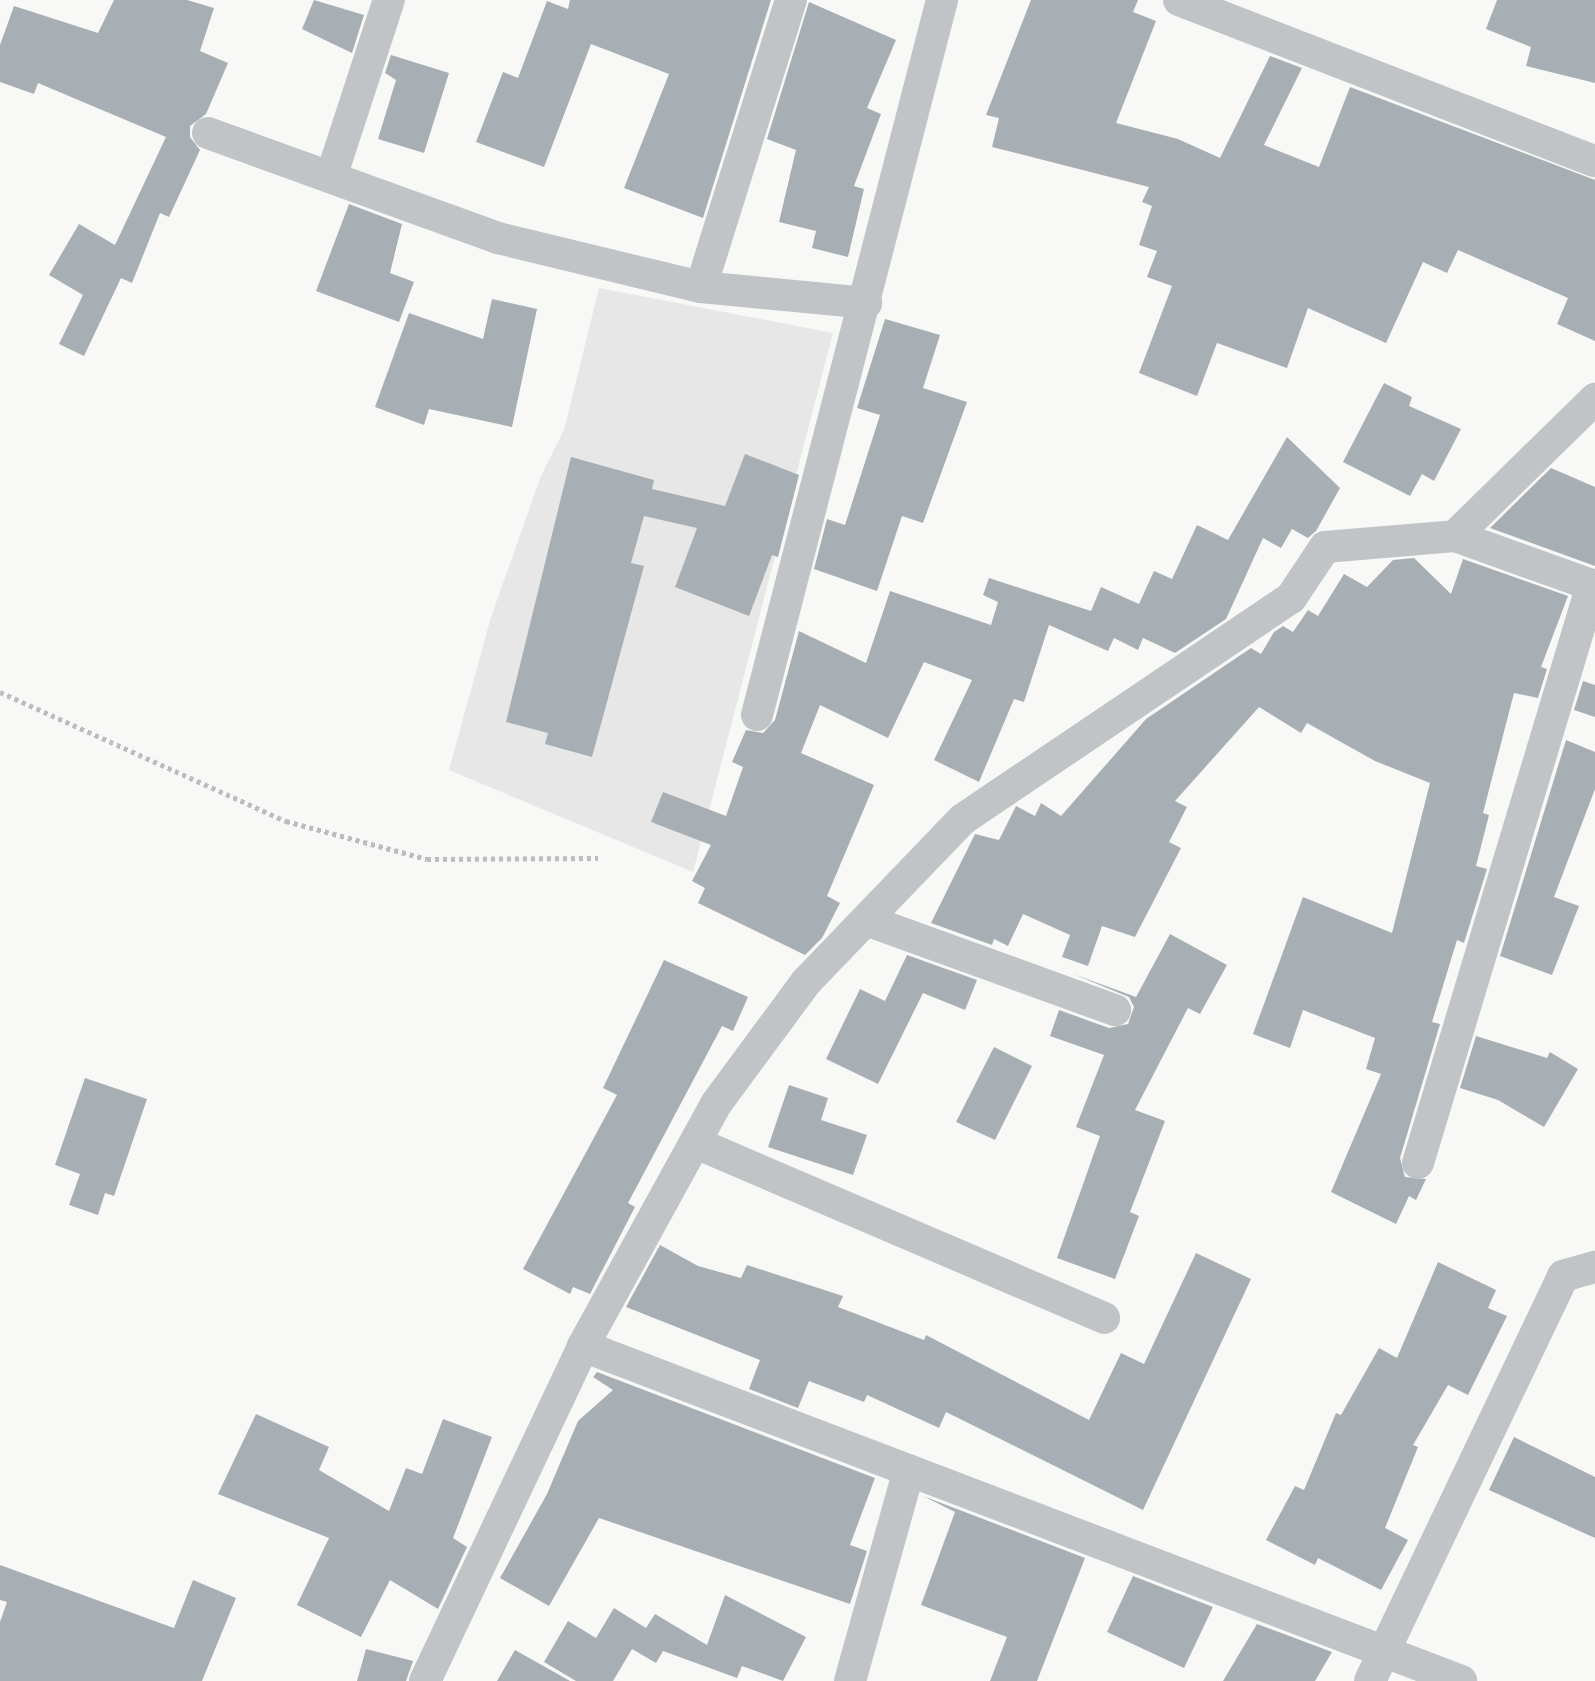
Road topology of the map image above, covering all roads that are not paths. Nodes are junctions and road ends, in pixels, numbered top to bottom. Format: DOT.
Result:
graph roads {
  1 [pos="389,0"];
  2 [pos="791,0"];
  3 [pos="942,0"];
  4 [pos="1179,0"];
  5 [pos="208,133"];
  6 [pos="1595,161"];
  7 [pos="332,174"];
  8 [pos="701,287"];
  9 [pos="866,303"];
  10 [pos="1595,399"];
  11 [pos="1455,536"];
  12 [pos="1594,585"];
  13 [pos="757,715"];
  14 [pos="866,920"];
  15 [pos="1115,1010"];
  16 [pos="696,1143"];
  17 [pos="1418,1163"];
  18 [pos="1595,1267"];
  19 [pos="1104,1318"];
  20 [pos="583,1346"];
  21 [pos="909,1470"];
  22 [pos="1385,1651"];
  23 [pos="425,1681"];
  24 [pos="850,1681"];
  25 [pos="1370,1681"];
  26 [pos="1461,1681"];
  1 -- 7 [label="street"];
  2 -- 8 [label="street"];
  3 -- 9 [label="street"];
  4 -- 6 [label="street"];
  5 -- 7 [label="street"];
  7 -- 8 [label="street"];
  8 -- 9 [label="street"];
  9 -- 13 [label="street"];
  10 -- 11 [label="street"];
  11 -- 12 [label="street"];
  11 -- 14 [label="street"];
  12 -- 17 [label="street"];
  14 -- 15 [label="street"];
  14 -- 16 [label="street"];
  16 -- 19 [label="street"];
  16 -- 20 [label="street"];
  18 -- 22 [label="street"];
  20 -- 21 [label="street"];
  20 -- 23 [label="street"];
  21 -- 22 [label="street"];
  21 -- 24 [label="street"];
  22 -- 25 [label="street"];
  22 -- 26 [label="street"];
}
